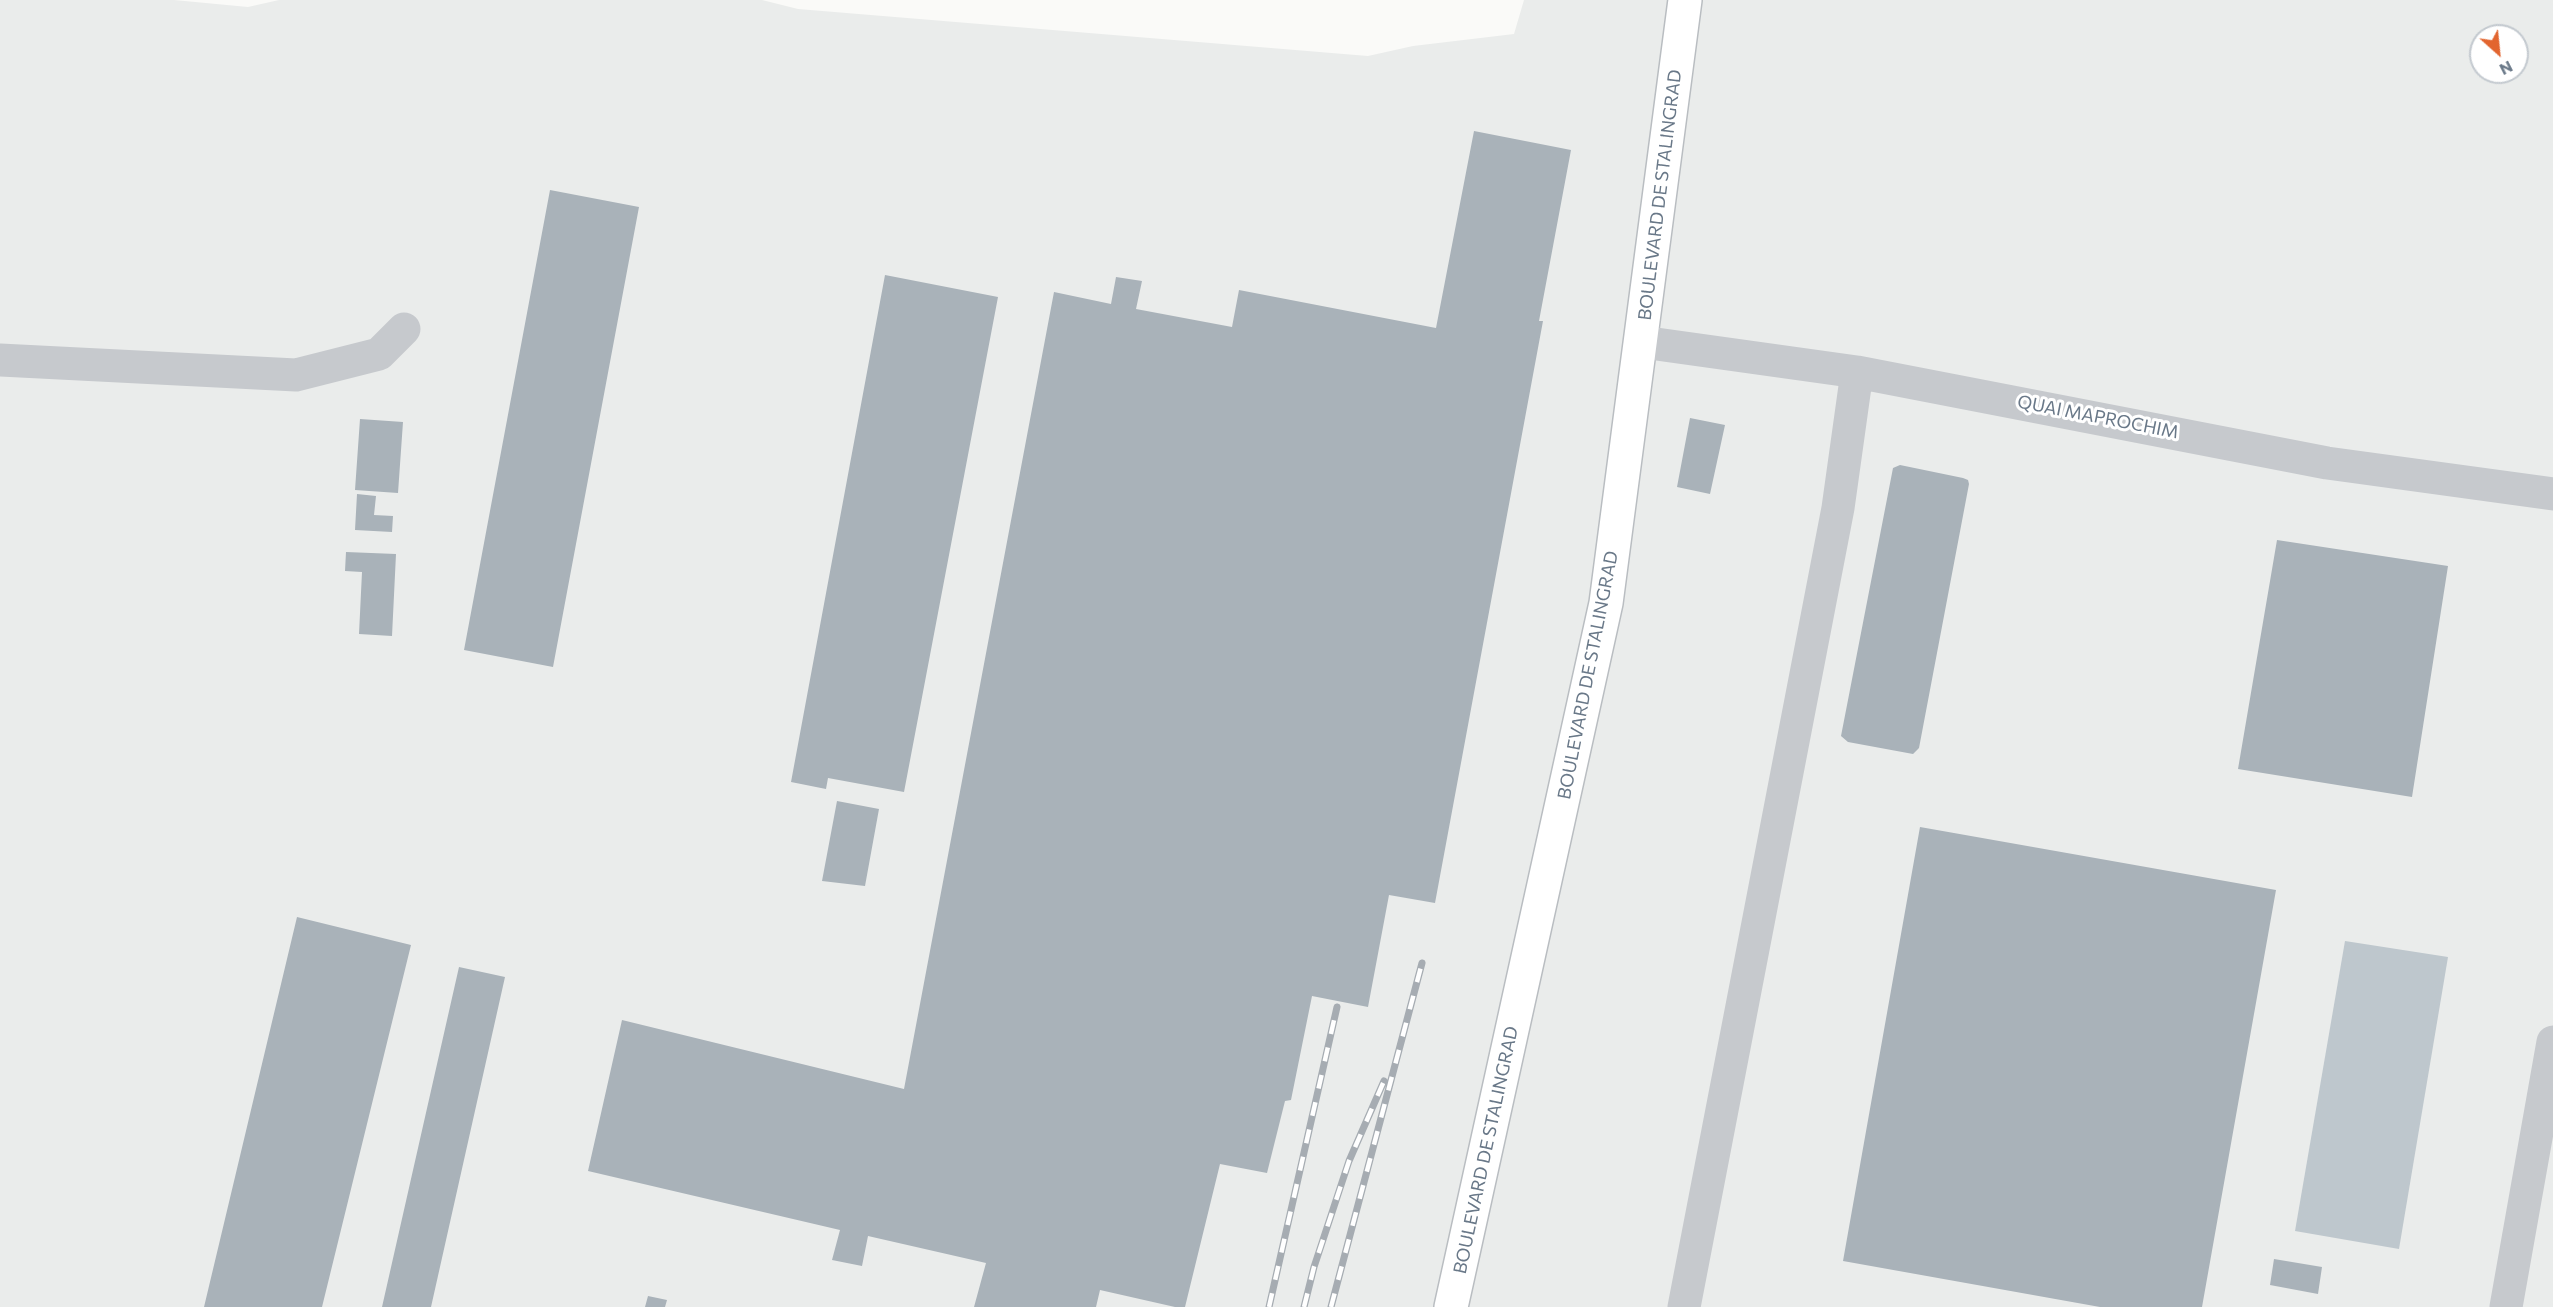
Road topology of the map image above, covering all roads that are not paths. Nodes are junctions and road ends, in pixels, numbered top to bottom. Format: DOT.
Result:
graph roads {
  1 [pos="1685,0"];
  2 [pos="404,329"];
  3 [pos="1642,342"];
  4 [pos="0,360"];
  5 [pos="1857,372"];
  6 [pos="2553,494"];
  7 [pos="2553,1042"];
  8 [pos="2553,1141"];
  9 [pos="2529,1176"];
  10 [pos="1451,1307"];
  11 [pos="1684,1307"];
  12 [pos="2506,1307"];
  1 -- 3 [label="main road, BOULEVARD DE STALINGRAD"];
  2 -- 4 [label="lane"];
  3 -- 5 [label="lane, QUAI MAPROCHIM"];
  3 -- 10 [label="main road, BOULEVARD DE STALINGRAD"];
  5 -- 6 [label="lane, QUAI MAPROCHIM"];
  5 -- 11 [label="lane"];
  7 -- 9 [label="lane"];
  8 -- 9 [label="lane"];
  9 -- 12 [label="lane"];
}
